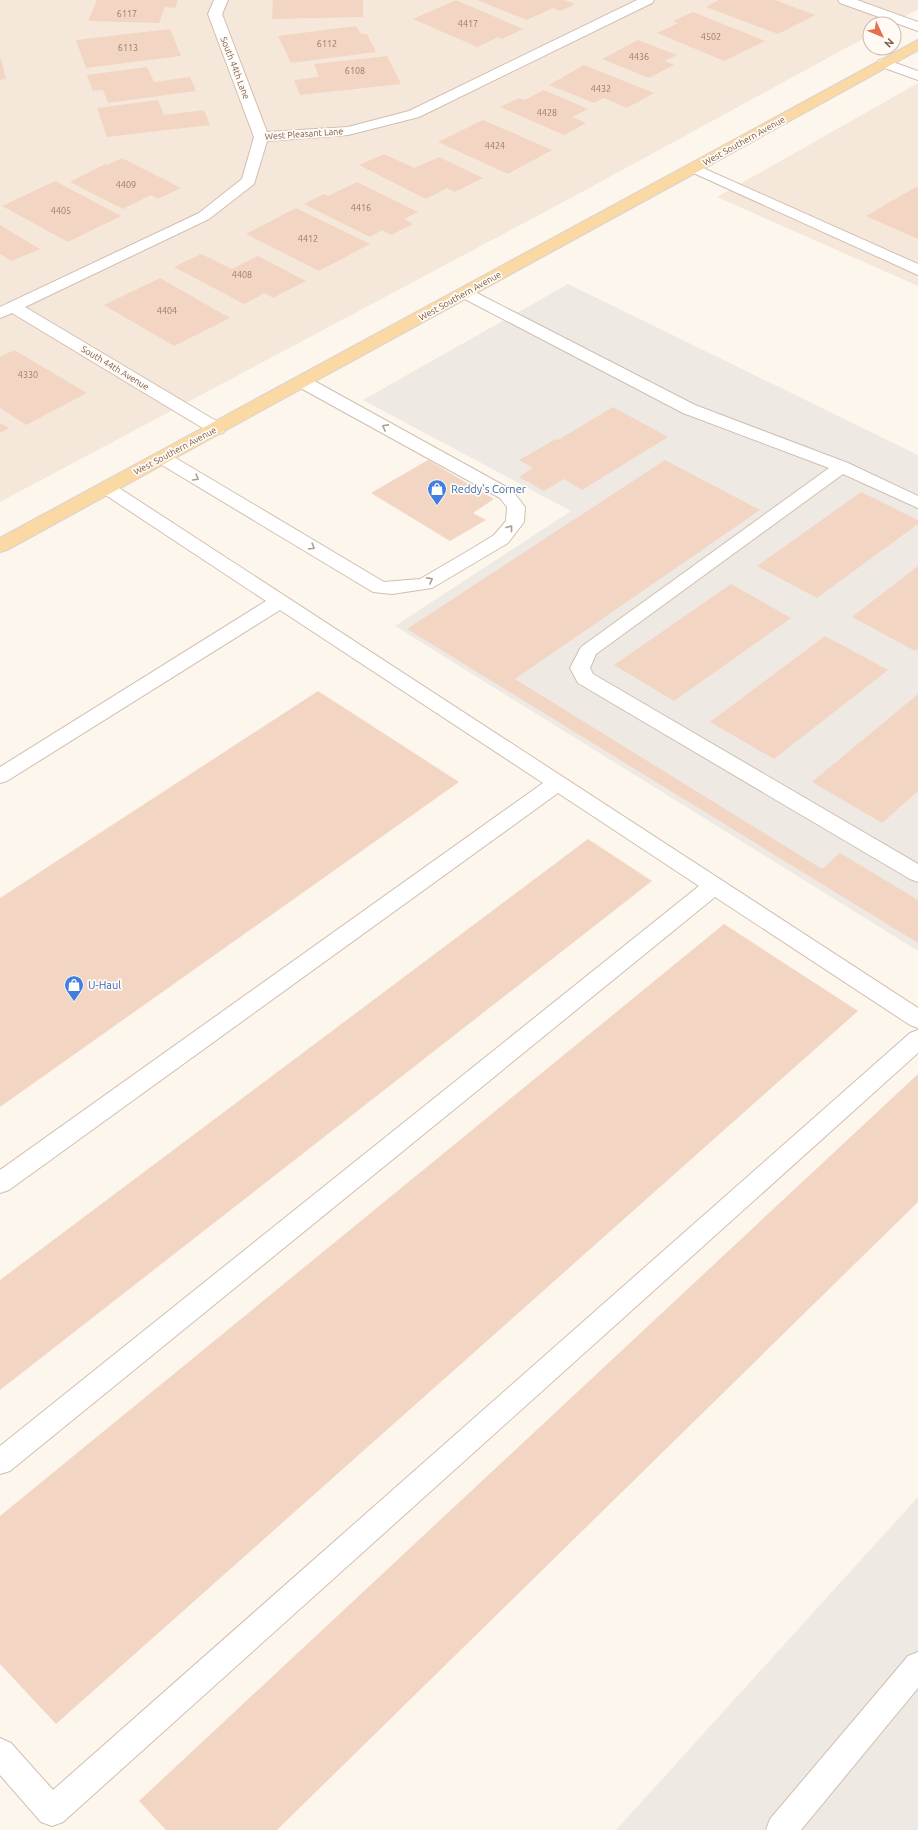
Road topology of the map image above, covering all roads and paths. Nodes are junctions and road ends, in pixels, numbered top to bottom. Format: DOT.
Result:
graph roads {
  1 [pos="221,0"];
  2 [pos="647,0"];
  3 [pos="845,0"];
  4 [pos="918,27"];
  5 [pos="918,44"];
  6 [pos="884,63"];
  7 [pos="918,76"];
  8 [pos="261,137"];
  9 [pos="694,168"];
  10 [pos="918,270"];
  11 [pos="465,293"];
  12 [pos="6,310"];
  13 [pos="303,382"];
  14 [pos="217,428"];
  15 [pos="163,458"];
  16 [pos="842,467"];
  17 [pos="107,488"];
  18 [pos="918,503"];
  19 [pos="0,546"];
  20 [pos="280,601"];
  21 [pos="0,776"];
  22 [pos="558,783"];
  23 [pos="918,874"];
  24 [pos="715,885"];
  25 [pos="918,1019"];
  26 [pos="918,1039"];
  27 [pos="0,1183"];
  28 [pos="0,1462"];
  29 [pos="918,1666"];
  30 [pos="0,1753"];
  31 [pos="781,1830"];
  1 -- 8 [label="street, South 44th Lane"];
  2 -- 8 [label="street, West Pleasant Lane"];
  3 -- 4 [label="street"];
  5 -- 6 [label="main road, West Southern Avenue"];
  6 -- 7 [label="street"];
  6 -- 9 [label="main road, West Southern Avenue"];
  8 -- 12 [label="street, West Pleasant Lane"];
  9 -- 10 [label="street"];
  9 -- 11 [label="main road, West Southern Avenue"];
  11 -- 13 [label="main road, West Southern Avenue"];
  11 -- 16 [label="street"];
  12 -- 14 [label="street, South 44th Avenue"];
  13 -- 14 [label="main road, West Southern Avenue"];
  15 -- 13 [label="street, one-way"];
  14 -- 15 [label="main road, West Southern Avenue"];
  15 -- 17 [label="main road, West Southern Avenue"];
  16 -- 18 [label="street"];
  16 -- 23 [label="street"];
  17 -- 19 [label="main road, West Southern Avenue"];
  17 -- 20 [label="street"];
  20 -- 21 [label="street"];
  20 -- 22 [label="street"];
  22 -- 24 [label="street"];
  22 -- 27 [label="street"];
  24 -- 25 [label="street"];
  24 -- 28 [label="street"];
  26 -- 30 [label="street"];
  29 -- 31 [label="street"];
}
